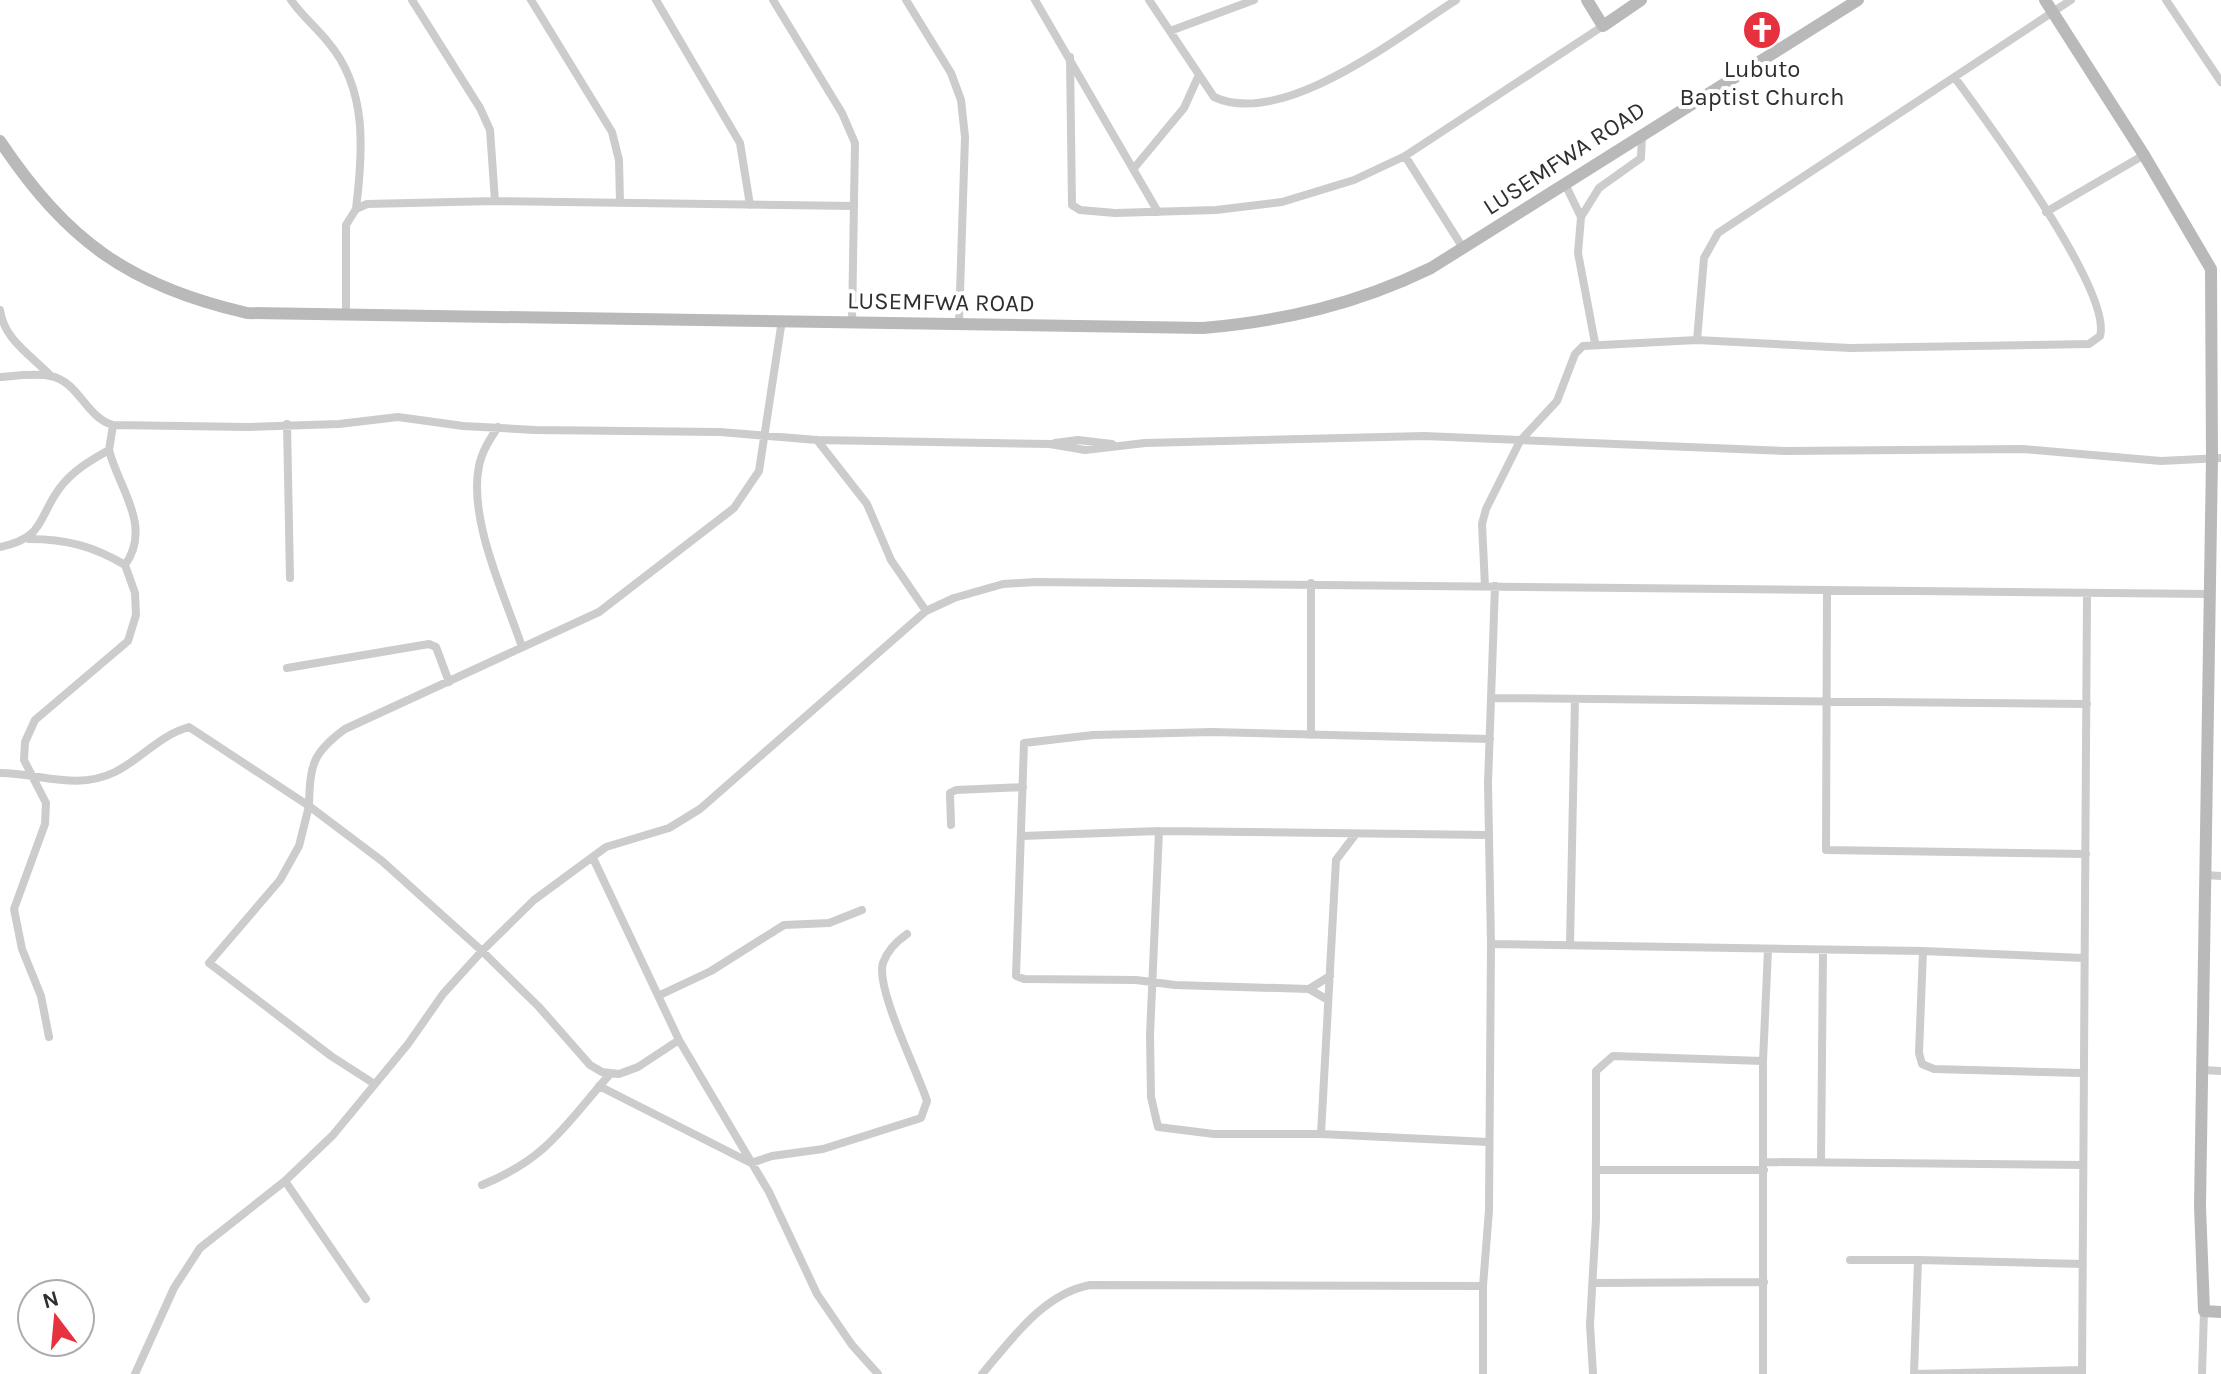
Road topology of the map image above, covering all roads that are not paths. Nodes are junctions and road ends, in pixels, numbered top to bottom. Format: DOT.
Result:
graph roads {
  1 [pos="291,0"];
  2 [pos="412,0"];
  3 [pos="531,0"];
  4 [pos="656,0"];
  5 [pos="773,0"];
  6 [pos="906,0"];
  7 [pos="1035,0"];
  8 [pos="1149,0"];
  9 [pos="1254,0"];
  10 [pos="1456,0"];
  11 [pos="1587,0"];
  12 [pos="1641,0"];
  13 [pos="2045,0"];
  14 [pos="2071,0"];
  15 [pos="2166,0"];
  16 [pos="1851,2"];
  17 [pos="2052,12"];
  18 [pos="1603,26"];
  19 [pos="1170,31"];
  20 [pos="1070,57"];
  21 [pos="1198,77"];
  22 [pos="1955,78"];
  23 [pos="2221,82"];
  24 [pos="1642,133"];
  25 [pos="0,141"];
  26 [pos="2144,155"];
  27 [pos="1405,156"];
  28 [pos="1135,167"];
  29 [pos="1566,186"];
  30 [pos="495,201"];
  31 [pos="620,203"];
  32 [pos="750,205"];
  33 [pos="854,206"];
  34 [pos="356,209"];
  35 [pos="1158,212"];
  36 [pos="2046,212"];
  37 [pos="1581,217"];
  38 [pos="1463,248"];
  39 [pos="0,310"];
  40 [pos="346,315"];
  41 [pos="782,320"];
  42 [pos="852,322"];
  43 [pos="959,324"];
  44 [pos="1697,340"];
  45 [pos="1595,343"];
  46 [pos="2216,359"];
  47 [pos="51,376"];
  48 [pos="0,377"];
  49 [pos="287,424"];
  50 [pos="113,425"];
  51 [pos="498,427"];
  52 [pos="764,436"];
  53 [pos="817,440"];
  54 [pos="1520,441"];
  55 [pos="109,450"];
  56 [pos="2216,458"];
  57 [pos="29,539"];
  58 [pos="0,547"];
  59 [pos="125,565"];
  60 [pos="2215,568"];
  61 [pos="290,578"];
  62 [pos="1311,583"];
  63 [pos="1485,586"];
  64 [pos="1495,586"];
  65 [pos="1827,590"];
  66 [pos="2087,593"];
  67 [pos="2208,594"];
  68 [pos="926,611"];
  69 [pos="522,647"];
  70 [pos="287,668"];
  71 [pos="449,682"];
  72 [pos="1492,698"];
  73 [pos="1575,699"];
  74 [pos="1826,703"];
  75 [pos="2087,704"];
  76 [pos="1311,735"];
  77 [pos="1490,739"];
  78 [pos="2206,743"];
  79 [pos="2221,743"];
  80 [pos="0,773"];
  81 [pos="35,777"];
  82 [pos="1023,787"];
  83 [pos="309,806"];
  84 [pos="951,825"];
  85 [pos="1159,831"];
  86 [pos="1355,835"];
  87 [pos="1488,835"];
  88 [pos="1022,836"];
  89 [pos="2086,854"];
  90 [pos="593,858"];
  91 [pos="2205,875"];
  92 [pos="2221,876"];
  93 [pos="862,910"];
  94 [pos="907,934"];
  95 [pos="1491,944"];
  96 [pos="1570,945"];
  97 [pos="1768,950"];
  98 [pos="1823,950"];
  99 [pos="482,951"];
  100 [pos="1923,951"];
  101 [pos="2083,958"];
  102 [pos="1330,976"];
  103 [pos="1154,982"];
  104 [pos="1309,989"];
  105 [pos="660,995"];
  106 [pos="1328,1000"];
  107 [pos="49,1037"];
  108 [pos="679,1040"];
  109 [pos="1763,1061"];
  110 [pos="2203,1070"];
  111 [pos="2221,1071"];
  112 [pos="2082,1073"];
  113 [pos="610,1074"];
  114 [pos="373,1083"];
  115 [pos="599,1086"];
  116 [pos="1321,1134"];
  117 [pos="1488,1142"];
  118 [pos="1821,1162"];
  119 [pos="751,1163"];
  120 [pos="2083,1165"];
  121 [pos="1764,1166"];
  122 [pos="1597,1170"];
  123 [pos="285,1181"];
  124 [pos="482,1185"];
  125 [pos="1850,1260"];
  126 [pos="1918,1260"];
  127 [pos="2083,1264"];
  128 [pos="1764,1282"];
  129 [pos="1594,1283"];
  130 [pos="1483,1286"];
  131 [pos="366,1299"];
  132 [pos="2204,1311"];
  133 [pos="2221,1312"];
  134 [pos="2082,1372"];
  135 [pos="135,1374"];
  136 [pos="878,1374"];
  137 [pos="982,1374"];
  138 [pos="1483,1374"];
  139 [pos="1593,1374"];
  140 [pos="1763,1374"];
  141 [pos="1914,1374"];
  142 [pos="2202,1374"];
  1 -- 34 [label="street"];
  2 -- 30 [label="street"];
  3 -- 31 [label="street"];
  4 -- 32 [label="street"];
  5 -- 33 [label="street"];
  6 -- 43 [label="street"];
  7 -- 20 [label="street"];
  8 -- 19 [label="street"];
  9 -- 19 [label="street"];
  10 -- 21 [label="street"];
  11 -- 18 [label="street"];
  12 -- 18 [label="street"];
  13 -- 17 [label="street"];
  14 -- 17 [label="street"];
  15 -- 23 [label="street"];
  16 -- 24 [label="street, LUSEMFWA ROAD"];
  17 -- 22 [label="street"];
  17 -- 26 [label="street"];
  18 -- 27 [label="street"];
  19 -- 21 [label="street"];
  20 -- 28 [label="street"];
  20 -- 35 [label="street"];
  21 -- 28 [label="street"];
  22 -- 36 [label="street"];
  22 -- 44 [label="street"];
  24 -- 29 [label="street, LUSEMFWA ROAD"];
  24 -- 37 [label="street"];
  25 -- 40 [label="street, LUSEMFWA ROAD"];
  26 -- 36 [label="street"];
  26 -- 46 [label="street"];
  27 -- 35 [label="street"];
  27 -- 38 [label="street"];
  28 -- 35 [label="street"];
  29 -- 37 [label="street"];
  29 -- 38 [label="street, LUSEMFWA ROAD"];
  30 -- 31 [label="street"];
  30 -- 34 [label="street"];
  31 -- 32 [label="street"];
  32 -- 33 [label="street"];
  33 -- 42 [label="street"];
  34 -- 40 [label="street"];
  36 -- 44 [label="street"];
  37 -- 45 [label="street"];
  38 -- 43 [label="street, LUSEMFWA ROAD"];
  39 -- 47 [label="street"];
  40 -- 41 [label="street, LUSEMFWA ROAD"];
  41 -- 42 [label="street, LUSEMFWA ROAD"];
  41 -- 52 [label="street"];
  42 -- 43 [label="street, LUSEMFWA ROAD"];
  44 -- 45 [label="street"];
  45 -- 54 [label="street"];
  46 -- 56 [label="street"];
  47 -- 48 [label="street"];
  47 -- 50 [label="street"];
  49 -- 50 [label="street"];
  49 -- 51 [label="street"];
  49 -- 61 [label="street"];
  50 -- 55 [label="street"];
  51 -- 52 [label="street"];
  51 -- 69 [label="street"];
  52 -- 53 [label="street"];
  52 -- 69 [label="street"];
  53 -- 54 [label="street"];
  53 -- 68 [label="street"];
  54 -- 56 [label="street"];
  54 -- 63 [label="street"];
  55 -- 57 [label="street"];
  55 -- 59 [label="street"];
  56 -- 60 [label="street"];
  57 -- 58 [label="street"];
  57 -- 59 [label="street"];
  59 -- 81 [label="street"];
  60 -- 67 [label="street"];
  62 -- 63 [label="street"];
  62 -- 68 [label="street"];
  62 -- 76 [label="street"];
  63 -- 64 [label="street"];
  64 -- 65 [label="street"];
  64 -- 72 [label="street"];
  65 -- 66 [label="street"];
  65 -- 74 [label="street"];
  66 -- 67 [label="street"];
  66 -- 75 [label="street"];
  67 -- 78 [label="street"];
  68 -- 90 [label="street"];
  69 -- 71 [label="street"];
  70 -- 71 [label="street"];
  71 -- 83 [label="street"];
  72 -- 73 [label="street"];
  72 -- 77 [label="street"];
  73 -- 74 [label="street"];
  73 -- 96 [label="street"];
  74 -- 75 [label="street"];
  74 -- 89 [label="street"];
  75 -- 89 [label="street"];
  76 -- 77 [label="street"];
  76 -- 82 [label="street"];
  77 -- 87 [label="street"];
  78 -- 79 [label="street"];
  78 -- 91 [label="street"];
  80 -- 81 [label="street"];
  81 -- 83 [label="street"];
  81 -- 107 [label="street"];
  82 -- 84 [label="street"];
  82 -- 88 [label="street"];
  83 -- 99 [label="street"];
  83 -- 114 [label="street"];
  85 -- 86 [label="street"];
  85 -- 88 [label="street"];
  85 -- 103 [label="street"];
  86 -- 87 [label="street"];
  86 -- 102 [label="street"];
  87 -- 95 [label="street"];
  88 -- 103 [label="street"];
  89 -- 101 [label="street"];
  90 -- 99 [label="street"];
  90 -- 105 [label="street"];
  91 -- 92 [label="street"];
  91 -- 110 [label="street"];
  93 -- 105 [label="street"];
  94 -- 119 [label="street"];
  95 -- 96 [label="street"];
  95 -- 117 [label="street"];
  96 -- 97 [label="street"];
  97 -- 98 [label="street"];
  97 -- 109 [label="street"];
  98 -- 100 [label="street"];
  98 -- 118 [label="street"];
  99 -- 113 [label="street"];
  99 -- 114 [label="street"];
  100 -- 101 [label="street"];
  100 -- 112 [label="street"];
  101 -- 112 [label="street"];
  102 -- 104 [label="street"];
  102 -- 106 [label="street"];
  103 -- 104 [label="street"];
  103 -- 116 [label="street"];
  104 -- 106 [label="street"];
  105 -- 108 [label="street"];
  106 -- 116 [label="street"];
  108 -- 113 [label="street"];
  108 -- 119 [label="street"];
  109 -- 121 [label="street"];
  109 -- 122 [label="street"];
  110 -- 111 [label="street"];
  110 -- 132 [label="street"];
  112 -- 120 [label="street"];
  113 -- 115 [label="street"];
  114 -- 123 [label="street"];
  115 -- 119 [label="street"];
  115 -- 124 [label="street"];
  116 -- 117 [label="street"];
  117 -- 130 [label="street"];
  118 -- 120 [label="street"];
  118 -- 121 [label="street"];
  119 -- 136 [label="street"];
  120 -- 127 [label="street"];
  121 -- 122 [label="street"];
  121 -- 128 [label="street"];
  122 -- 129 [label="street"];
  123 -- 131 [label="street"];
  123 -- 135 [label="street"];
  125 -- 126 [label="street"];
  126 -- 127 [label="street"];
  126 -- 141 [label="street"];
  127 -- 134 [label="street"];
  128 -- 129 [label="street"];
  128 -- 140 [label="street"];
  129 -- 139 [label="street"];
  130 -- 137 [label="street"];
  130 -- 138 [label="street"];
  132 -- 133 [label="street"];
  132 -- 142 [label="street"];
  134 -- 141 [label="street"];
}
